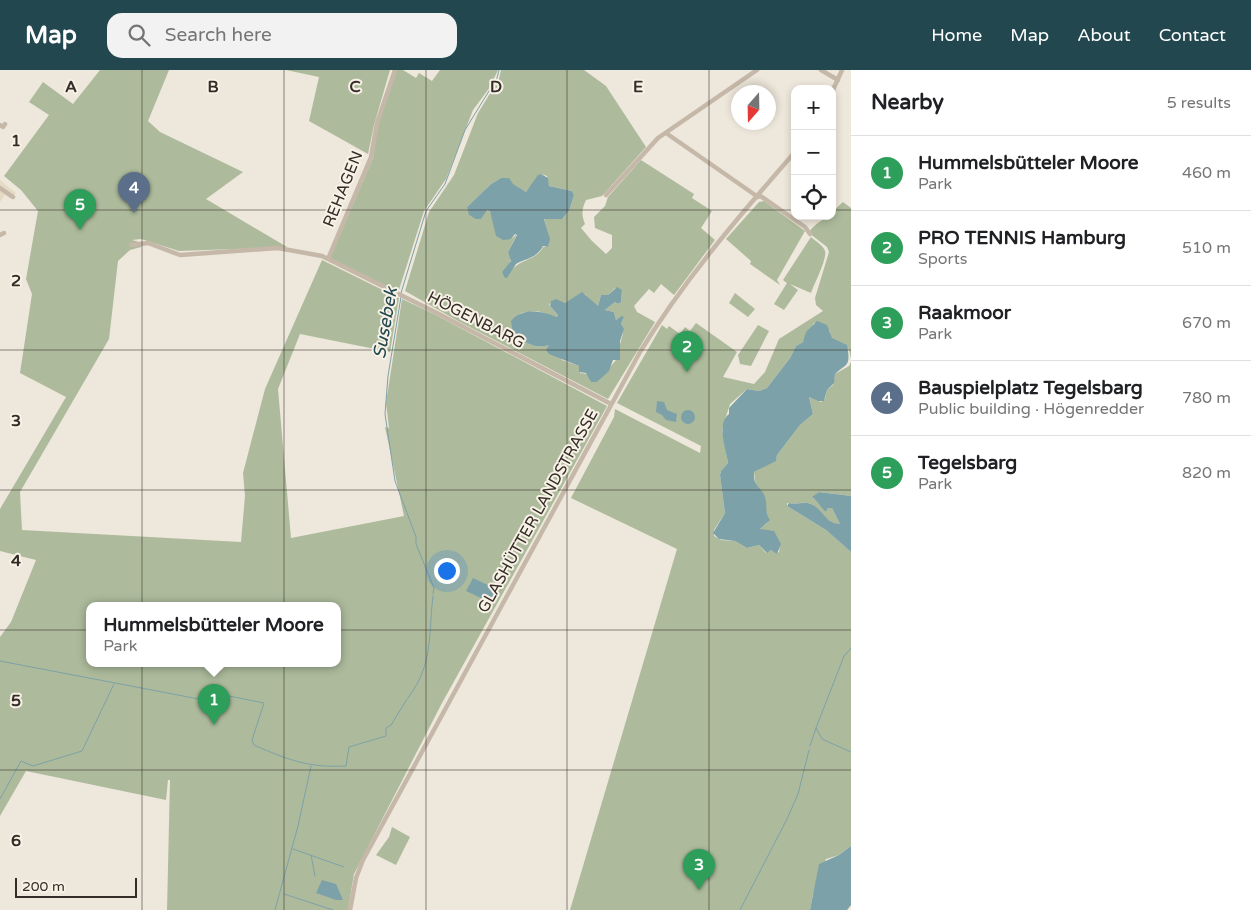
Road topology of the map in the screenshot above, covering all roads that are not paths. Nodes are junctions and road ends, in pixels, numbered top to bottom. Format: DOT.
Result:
graph roads {
  1 [pos="394,70"];
  2 [pos="757,70"];
  3 [pos="821,70"];
  4 [pos="842,70"];
  5 [pos="838,80"];
  6 [pos="836,85"];
  7 [pos="666,133"];
  8 [pos="791,157"];
  9 [pos="0,188"];
  10 [pos="12,190"];
  11 [pos="7,193"];
  12 [pos="606,195"];
  13 [pos="759,196"];
  14 [pos="13,197"];
  15 [pos="810,234"];
  16 [pos="131,244"];
  17 [pos="328,259"];
  18 [pos="611,404"];
  19 [pos="350,910"];
  1 -- 17 [label="street, REHAGEN"];
  2 -- 7 [label="street"];
  3 -- 5 [label="street"];
  4 -- 5 [label="street"];
  5 -- 6 [label="street"];
  7 -- 12 [label="street"];
  7 -- 13 [label="street"];
  8 -- 13 [label="street, GLASHÜTTER LANDSTRASSE"];
  9 -- 11 [label="street"];
  10 -- 11 [label="street"];
  11 -- 14 [label="street"];
  13 -- 15 [label="street"];
  13 -- 18 [label="street, GLASHÜTTER LANDSTRASSE"];
  16 -- 17 [label="street, HÖGENBARG"];
  17 -- 18 [label="street, HÖGENBARG"];
  18 -- 19 [label="street, GLASHÜTTER LANDSTRASSE"];
}
